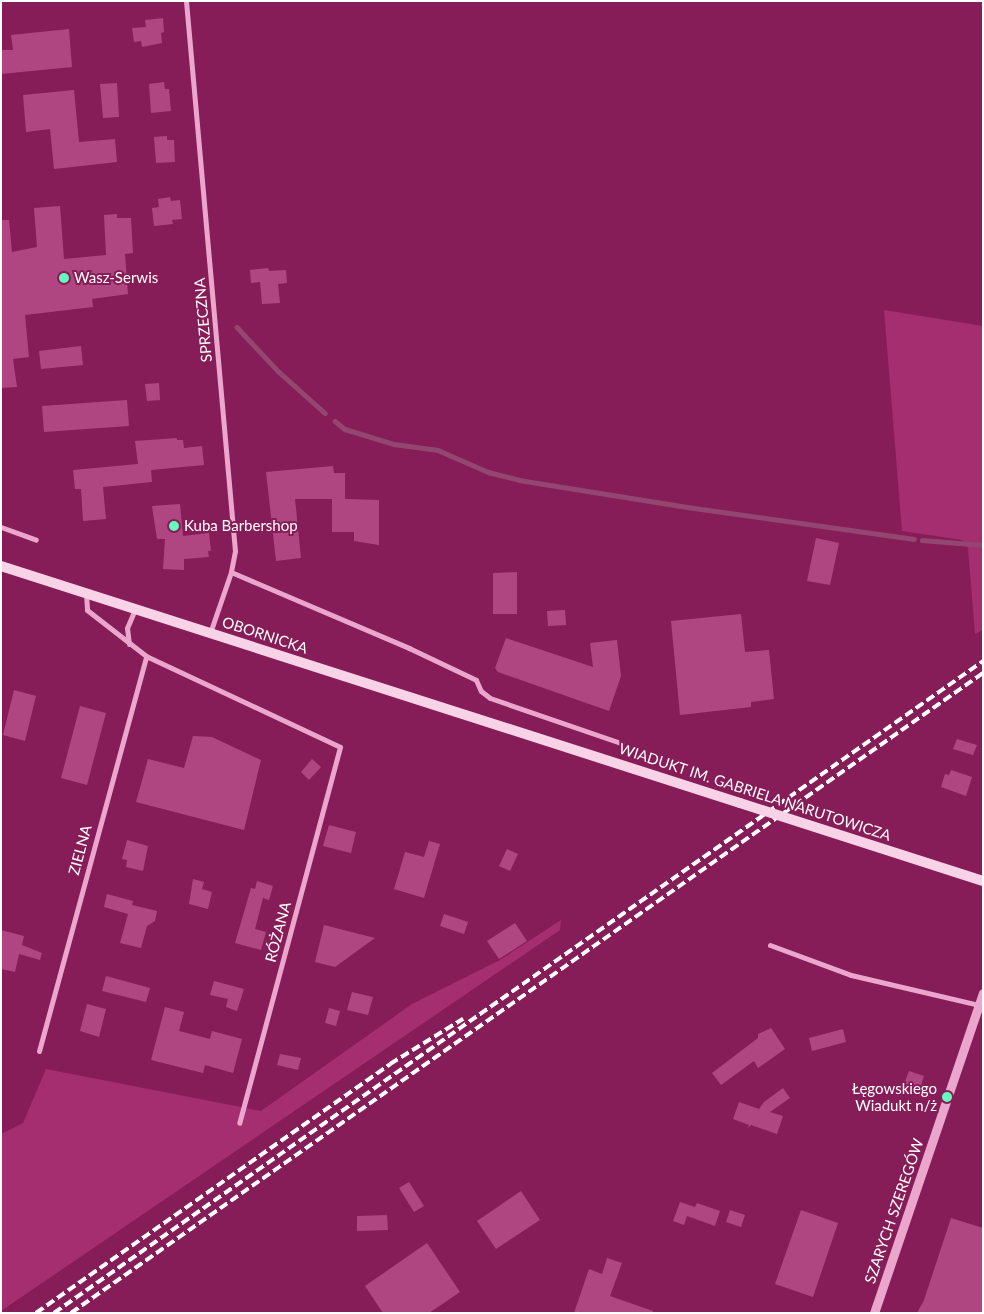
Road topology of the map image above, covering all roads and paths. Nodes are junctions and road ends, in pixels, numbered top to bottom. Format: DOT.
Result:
graph roads {
  1 [pos="186,1"];
  2 [pos="1,528"];
  3 [pos="36,540"];
  4 [pos="1,566"];
  5 [pos="231,572"];
  6 [pos="86,593"];
  7 [pos="135,609"];
  8 [pos="210,633"];
  9 [pos="129,644"];
  10 [pos="146,656"];
  11 [pos="518,732"];
  12 [pos="621,743"];
  13 [pos="983,881"];
  14 [pos="770,945"];
  15 [pos="983,994"];
  16 [pos="981,1005"];
  17 [pos="39,1051"];
  18 [pos="239,1123"];
  19 [pos="874,1313"];
  1 -- 5 [label="street, SPRZECZNA"];
  2 -- 3 [label="street"];
  4 -- 6 [label="main road, OBORNICKA"];
  5 -- 8 [label="street, SPRZECZNA"];
  5 -- 12 [label="street"];
  6 -- 7 [label="main road, OBORNICKA"];
  6 -- 9 [label="street"];
  7 -- 8 [label="main road, OBORNICKA"];
  7 -- 9 [label="street"];
  8 -- 11 [label="main road, OBORNICKA"];
  9 -- 10 [label="street"];
  10 -- 17 [label="street, ZIELNA"];
  10 -- 18 [label="street, RÓŻANA"];
  11 -- 13 [label="main road, WIADUKT IM. GABRIELA NARUTOWICZA, bridge"];
  14 -- 16 [label="street"];
  15 -- 16 [label="street, SZARYCH SZEREGÓW"];
  16 -- 19 [label="street, SZARYCH SZEREGÓW"];
}
